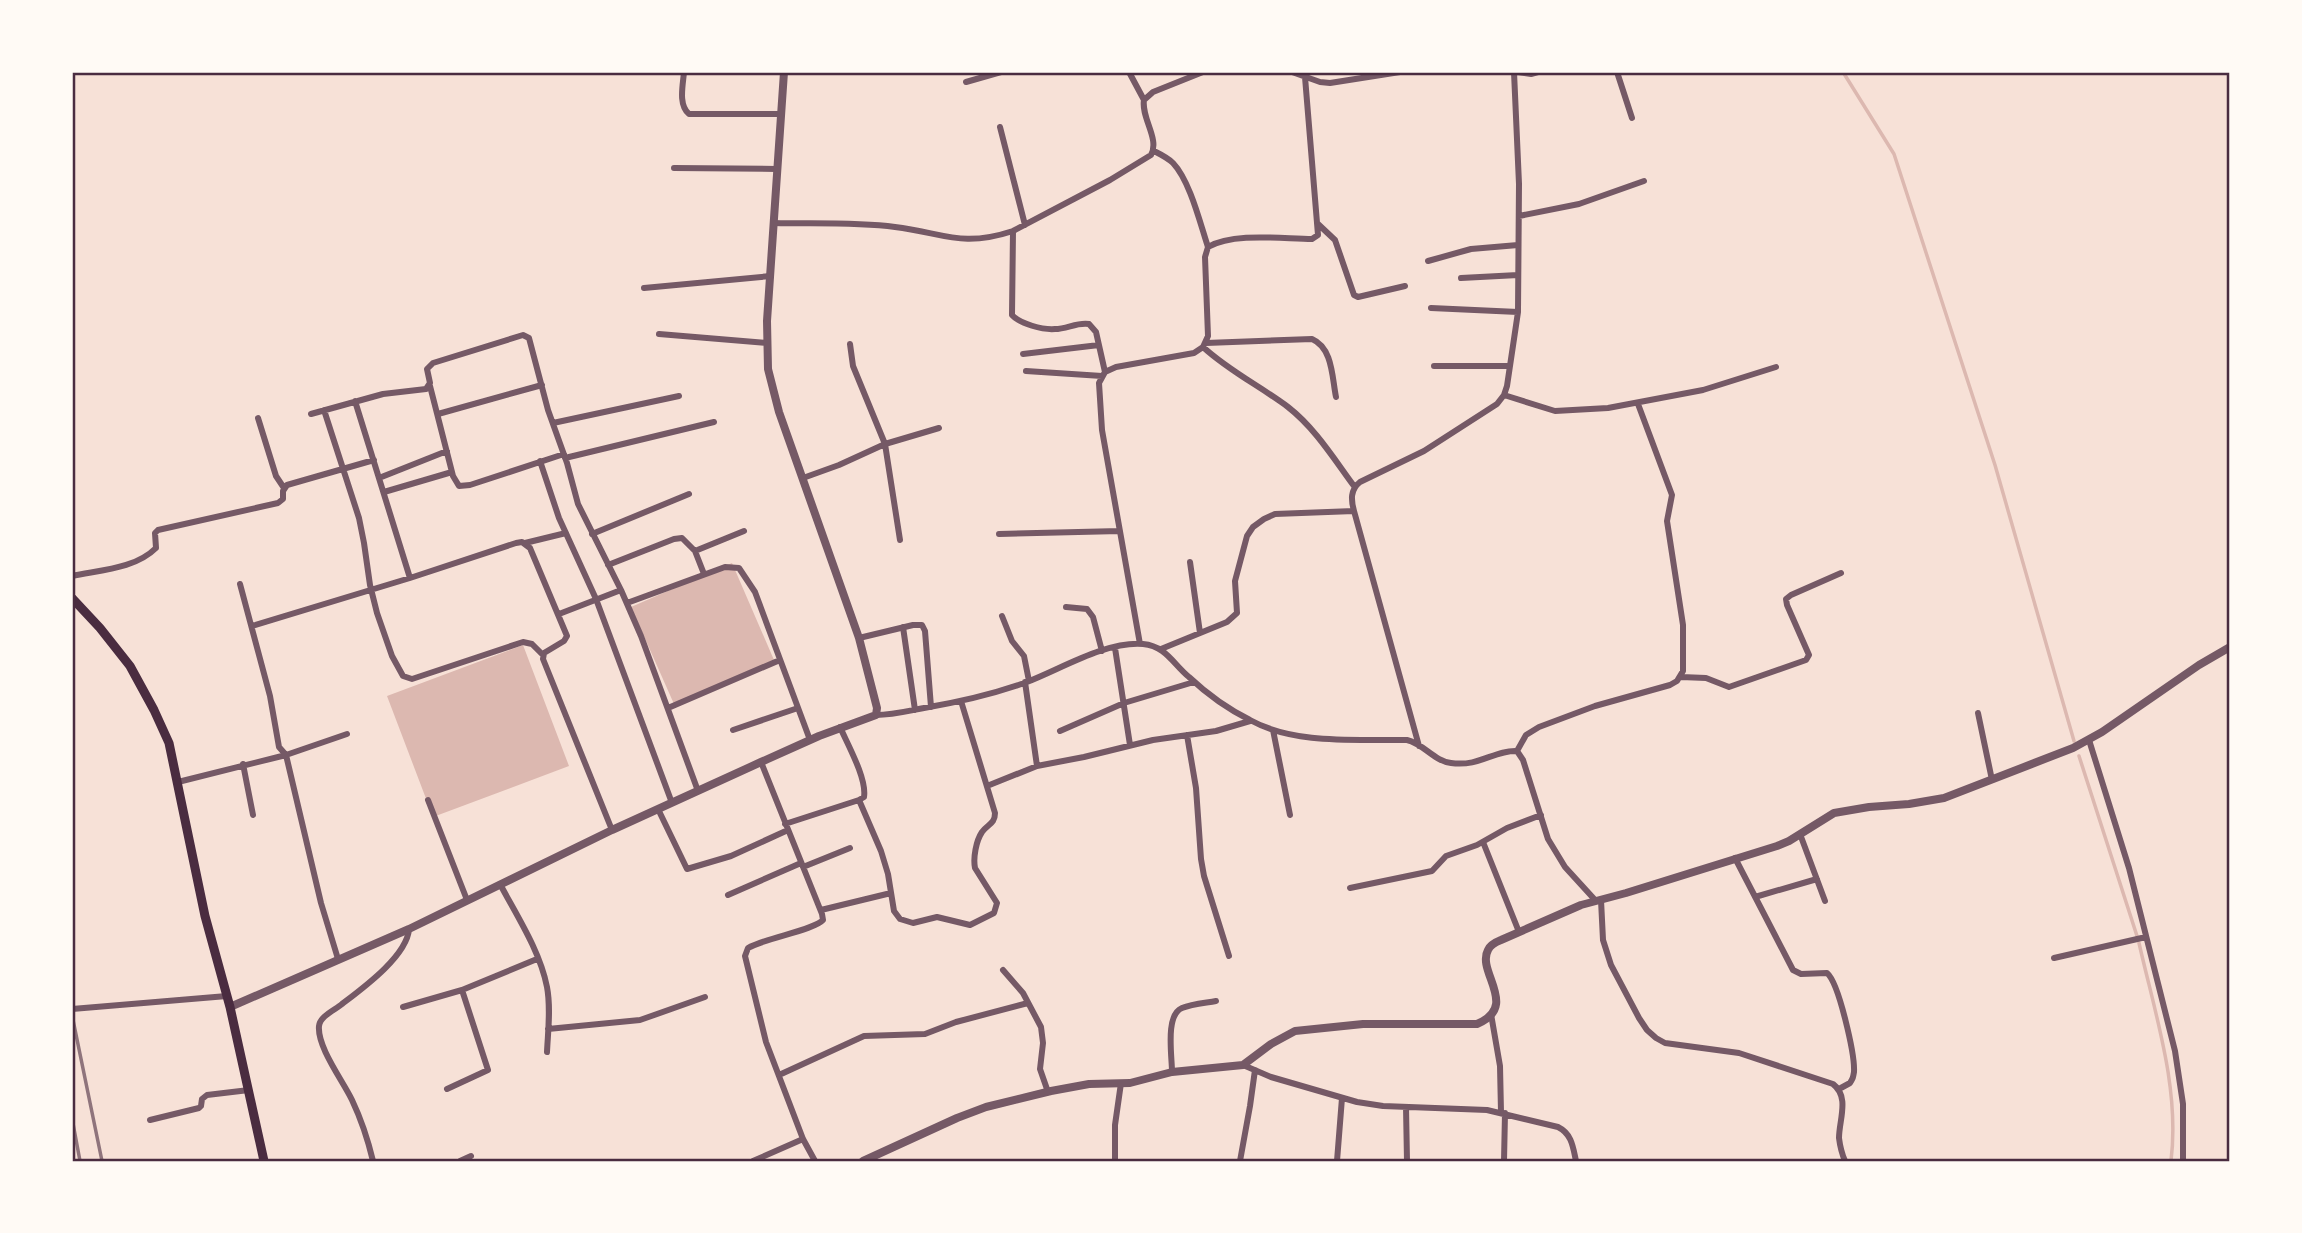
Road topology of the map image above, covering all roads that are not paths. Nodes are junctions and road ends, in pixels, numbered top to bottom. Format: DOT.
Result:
graph roads {
  1 [pos="684,72"];
  2 [pos="784,72"];
  3 [pos="1001,72"];
  4 [pos="1129,72"];
  5 [pos="1203,72"];
  6 [pos="1292,72"];
  7 [pos="1400,72"];
  8 [pos="1516,72"];
  9 [pos="1538,72"];
  10 [pos="1617,72"];
  11 [pos="1305,77"];
  12 [pos="965,82"];
  13 [pos="1144,100"];
  14 [pos="780,114"];
  15 [pos="1632,118"];
  16 [pos="1000,127"];
  17 [pos="1154,151"];
  18 [pos="674,168"];
  19 [pos="777,169"];
  20 [pos="1644,181"];
  21 [pos="1519,216"];
  22 [pos="774,223"];
  23 [pos="1318,224"];
  24 [pos="1025,225"];
  25 [pos="1013,231"];
  26 [pos="1518,245"];
  27 [pos="1208,247"];
  28 [pos="1428,261"];
  29 [pos="1518,275"];
  30 [pos="771,276"];
  31 [pos="1461,278"];
  32 [pos="1405,286"];
  33 [pos="644,288"];
  34 [pos="1431,308"];
  35 [pos="1518,312"];
  36 [pos="659,334"];
  37 [pos="768,343"];
  38 [pos="849,344"];
  39 [pos="1099,345"];
  40 [pos="1205,345"];
  41 [pos="1023,354"];
  42 [pos="1434,366"];
  43 [pos="1510,366"];
  44 [pos="1776,367"];
  45 [pos="1026,371"];
  46 [pos="1104,374"];
  47 [pos="542,385"];
  48 [pos="430,386"];
  49 [pos="1504,395"];
  50 [pos="679,396"];
  51 [pos="1336,397"];
  52 [pos="355,401"];
  53 [pos="1639,404"];
  54 [pos="324,410"];
  55 [pos="311,414"];
  56 [pos="438,414"];
  57 [pos="258,418"];
  58 [pos="714,422"];
  59 [pos="552,423"];
  60 [pos="939,428"];
  61 [pos="885,444"];
  62 [pos="447,451"];
  63 [pos="565,456"];
  64 [pos="373,460"];
  65 [pos="540,461"];
  66 [pos="343,469"];
  67 [pos="452,472"];
  68 [pos="379,478"];
  69 [pos="803,478"];
  70 [pos="1354,486"];
  71 [pos="284,488"];
  72 [pos="384,492"];
  73 [pos="689,494"];
  74 [pos="1354,511"];
  75 [pos="744,531"];
  76 [pos="1120,531"];
  77 [pos="566,533"];
  78 [pos="592,534"];
  79 [pos="999,534"];
  80 [pos="900,540"];
  81 [pos="525,543"];
  82 [pos="695,551"];
  83 [pos="1190,562"];
  84 [pos="608,565"];
  85 [pos="1841,573"];
  86 [pos="704,574"];
  87 [pos="72,576"];
  88 [pos="410,578"];
  89 [pos="240,584"];
  90 [pos="371,590"];
  91 [pos="621,590"];
  92 [pos="72,598"];
  93 [pos="596,599"];
  94 [pos="627,603"];
  95 [pos="1066,607"];
  96 [pos="559,614"];
  97 [pos="1002,616"];
  98 [pos="252,626"];
  99 [pos="903,627"];
  100 [pos="1200,633"];
  101 [pos="859,638"];
  102 [pos="1139,644"];
  103 [pos="2230,647"];
  104 [pos="1115,648"];
  105 [pos="1160,649"];
  106 [pos="1102,651"];
  107 [pos="543,655"];
  108 [pos="780,660"];
  109 [pos="1681,677"];
  110 [pos="1027,681"];
  111 [pos="1194,682"];
  112 [pos="961,701"];
  113 [pos="1124,704"];
  114 [pos="931,707"];
  115 [pos="668,708"];
  116 [pos="798,708"];
  117 [pos="915,710"];
  118 [pos="1978,713"];
  119 [pos="876,715"];
  120 [pos="1250,721"];
  121 [pos="841,727"];
  122 [pos="733,730"];
  123 [pos="1273,730"];
  124 [pos="1060,731"];
  125 [pos="348,734"];
  126 [pos="1187,735"];
  127 [pos="810,740"];
  128 [pos="2089,740"];
  129 [pos="1130,745"];
  130 [pos="1419,746"];
  131 [pos="1517,751"];
  132 [pos="286,755"];
  133 [pos="761,762"];
  134 [pos="243,764"];
  135 [pos="1037,766"];
  136 [pos="1992,780"];
  137 [pos="178,782"];
  138 [pos="987,786"];
  139 [pos="698,791"];
  140 [pos="428,800"];
  141 [pos="859,800"];
  142 [pos="672,803"];
  143 [pos="659,809"];
  144 [pos="253,815"];
  145 [pos="1290,815"];
  146 [pos="1541,815"];
  147 [pos="786,827"];
  148 [pos="612,830"];
  149 [pos="1800,834"];
  150 [pos="1483,842"];
  151 [pos="850,848"];
  152 [pos="1735,858"];
  153 [pos="802,865"];
  154 [pos="1817,880"];
  155 [pos="500,884"];
  156 [pos="1350,888"];
  157 [pos="891,893"];
  158 [pos="729,895"];
  159 [pos="1755,897"];
  160 [pos="467,900"];
  161 [pos="1598,900"];
  162 [pos="1825,901"];
  163 [pos="821,910"];
  164 [pos="409,929"];
  165 [pos="1519,932"];
  166 [pos="2146,937"];
  167 [pos="1229,956"];
  168 [pos="2054,958"];
  169 [pos="338,959"];
  170 [pos="537,959"];
  171 [pos="1003,970"];
  172 [pos="462,989"];
  173 [pos="227,996"];
  174 [pos="705,997"];
  175 [pos="1216,1001"];
  176 [pos="1028,1003"];
  177 [pos="230,1007"];
  178 [pos="403,1007"];
  179 [pos="72,1009"];
  180 [pos="1491,1014"];
  181 [pos="548,1029"];
  182 [pos="547,1052"];
  183 [pos="1243,1065"];
  184 [pos="1255,1070"];
  185 [pos="1172,1072"];
  186 [pos="779,1075"];
  187 [pos="1121,1083"];
  188 [pos="447,1089"];
  189 [pos="1839,1089"];
  190 [pos="248,1090"];
  191 [pos="1048,1092"];
  192 [pos="1342,1098"];
  193 [pos="1406,1107"];
  194 [pos="1503,1113"];
  195 [pos="150,1120"];
  196 [pos="803,1139"];
  197 [pos="471,1156"];
  198 [pos="264,1161"];
  199 [pos="373,1161"];
  200 [pos="460,1161"];
  201 [pos="753,1161"];
  202 [pos="815,1161"];
  203 [pos="863,1161"];
  204 [pos="1115,1161"];
  205 [pos="1240,1161"];
  206 [pos="1337,1161"];
  207 [pos="1407,1161"];
  208 [pos="1504,1161"];
  209 [pos="1576,1161"];
  210 [pos="1845,1161"];
  211 [pos="2183,1161"];
  1 -- 14 [label="street"];
  2 -- 14 [label="street"];
  3 -- 12 [label="street"];
  4 -- 13 [label="street"];
  5 -- 13 [label="street"];
  6 -- 11 [label="street"];
  7 -- 11 [label="street"];
  8 -- 9 [label="street"];
  8 -- 21 [label="street"];
  10 -- 15 [label="street"];
  11 -- 23 [label="street"];
  13 -- 17 [label="street"];
  14 -- 19 [label="street"];
  16 -- 24 [label="street"];
  17 -- 24 [label="street"];
  17 -- 27 [label="street"];
  18 -- 19 [label="street"];
  19 -- 22 [label="street"];
  20 -- 21 [label="street"];
  21 -- 26 [label="street"];
  22 -- 25 [label="street"];
  22 -- 30 [label="street"];
  23 -- 27 [label="street"];
  23 -- 32 [label="street"];
  24 -- 25 [label="street"];
  25 -- 39 [label="street"];
  26 -- 28 [label="street"];
  26 -- 29 [label="street"];
  27 -- 40 [label="street"];
  29 -- 31 [label="street"];
  29 -- 35 [label="street"];
  30 -- 33 [label="street"];
  30 -- 37 [label="street"];
  34 -- 35 [label="street"];
  35 -- 43 [label="street"];
  36 -- 37 [label="street"];
  37 -- 69 [label="street"];
  38 -- 61 [label="street"];
  39 -- 41 [label="street"];
  39 -- 46 [label="street"];
  40 -- 46 [label="street"];
  40 -- 51 [label="street"];
  40 -- 70 [label="street"];
  42 -- 43 [label="street"];
  43 -- 49 [label="street"];
  44 -- 53 [label="street"];
  45 -- 46 [label="street"];
  46 -- 76 [label="street"];
  47 -- 48 [label="street"];
  47 -- 56 [label="street"];
  47 -- 59 [label="street"];
  48 -- 52 [label="street"];
  48 -- 56 [label="street"];
  49 -- 53 [label="street"];
  49 -- 70 [label="street"];
  50 -- 59 [label="street"];
  52 -- 54 [label="street"];
  52 -- 64 [label="street"];
  53 -- 109 [label="street"];
  54 -- 55 [label="street"];
  54 -- 66 [label="street"];
  56 -- 62 [label="street"];
  57 -- 71 [label="street"];
  58 -- 63 [label="street"];
  59 -- 63 [label="street"];
  60 -- 61 [label="street"];
  61 -- 69 [label="street"];
  61 -- 80 [label="street"];
  62 -- 67 [label="street"];
  62 -- 68 [label="street"];
  63 -- 65 [label="street"];
  63 -- 78 [label="street"];
  64 -- 66 [label="street"];
  64 -- 68 [label="street"];
  65 -- 67 [label="street"];
  65 -- 77 [label="street"];
  66 -- 71 [label="street"];
  66 -- 90 [label="street"];
  67 -- 72 [label="street"];
  68 -- 72 [label="street"];
  69 -- 101 [label="street"];
  70 -- 74 [label="street"];
  71 -- 87 [label="street"];
  72 -- 88 [label="street"];
  73 -- 78 [label="street"];
  74 -- 100 [label="street"];
  74 -- 130 [label="street"];
  75 -- 82 [label="street"];
  76 -- 79 [label="street"];
  76 -- 102 [label="street"];
  77 -- 81 [label="street"];
  77 -- 93 [label="street"];
  78 -- 84 [label="street"];
  81 -- 88 [label="street"];
  81 -- 96 [label="street"];
  82 -- 84 [label="street"];
  82 -- 86 [label="street"];
  83 -- 100 [label="street"];
  84 -- 91 [label="street"];
  85 -- 109 [label="street"];
  86 -- 94 [label="street"];
  86 -- 108 [label="street"];
  88 -- 90 [label="street"];
  89 -- 98 [label="street"];
  90 -- 98 [label="street"];
  90 -- 107 [label="street"];
  91 -- 93 [label="street"];
  91 -- 94 [label="street"];
  92 -- 137 [label="main road"];
  93 -- 96 [label="street"];
  93 -- 142 [label="street"];
  94 -- 115 [label="street"];
  95 -- 106 [label="street"];
  96 -- 107 [label="street"];
  97 -- 110 [label="street"];
  98 -- 132 [label="street"];
  99 -- 101 [label="street"];
  99 -- 114 [label="street"];
  99 -- 117 [label="street"];
  100 -- 105 [label="street"];
  101 -- 119 [label="street"];
  102 -- 104 [label="street"];
  102 -- 105 [label="street"];
  103 -- 128 [label="street"];
  104 -- 106 [label="street"];
  104 -- 113 [label="street"];
  105 -- 111 [label="street"];
  106 -- 110 [label="street"];
  107 -- 148 [label="street"];
  108 -- 115 [label="street"];
  108 -- 116 [label="street"];
  109 -- 131 [label="street"];
  110 -- 112 [label="street"];
  110 -- 135 [label="street"];
  111 -- 113 [label="street"];
  111 -- 120 [label="street"];
  112 -- 114 [label="street"];
  112 -- 138 [label="street"];
  113 -- 124 [label="street"];
  113 -- 129 [label="street"];
  114 -- 117 [label="street"];
  115 -- 139 [label="street"];
  116 -- 122 [label="street"];
  116 -- 127 [label="street"];
  117 -- 119 [label="street"];
  118 -- 136 [label="street"];
  119 -- 121 [label="street"];
  120 -- 123 [label="street"];
  120 -- 126 [label="street"];
  121 -- 127 [label="street"];
  121 -- 141 [label="street"];
  123 -- 130 [label="street"];
  123 -- 145 [label="street"];
  125 -- 132 [label="street"];
  126 -- 129 [label="street"];
  126 -- 167 [label="street"];
  127 -- 133 [label="street"];
  128 -- 136 [label="street"];
  128 -- 166 [label="street"];
  129 -- 135 [label="street"];
  130 -- 131 [label="street"];
  131 -- 146 [label="street"];
  132 -- 134 [label="street"];
  132 -- 169 [label="street"];
  133 -- 139 [label="street"];
  133 -- 147 [label="street"];
  134 -- 137 [label="street"];
  134 -- 144 [label="street"];
  135 -- 138 [label="street"];
  136 -- 149 [label="street"];
  137 -- 173 [label="main road"];
  138 -- 157 [label="street"];
  139 -- 142 [label="street"];
  140 -- 160 [label="street"];
  141 -- 147 [label="street"];
  141 -- 157 [label="street"];
  142 -- 143 [label="street"];
  143 -- 147 [label="street"];
  143 -- 148 [label="street"];
  146 -- 150 [label="street"];
  146 -- 161 [label="street"];
  147 -- 153 [label="street"];
  148 -- 155 [label="street"];
  149 -- 152 [label="street"];
  149 -- 154 [label="street"];
  150 -- 156 [label="street"];
  150 -- 165 [label="street"];
  151 -- 153 [label="street"];
  152 -- 159 [label="street"];
  152 -- 161 [label="street"];
  153 -- 158 [label="street"];
  153 -- 163 [label="street"];
  154 -- 159 [label="street"];
  154 -- 162 [label="street"];
  155 -- 160 [label="street"];
  155 -- 170 [label="street"];
  157 -- 163 [label="street"];
  159 -- 189 [label="street"];
  160 -- 164 [label="street"];
  161 -- 165 [label="street"];
  161 -- 189 [label="street"];
  163 -- 186 [label="street"];
  164 -- 169 [label="street"];
  164 -- 199 [label="street"];
  165 -- 180 [label="street"];
  166 -- 168 [label="street"];
  166 -- 211 [label="street"];
  169 -- 177 [label="street"];
  170 -- 172 [label="street"];
  170 -- 181 [label="street"];
  171 -- 176 [label="street"];
  172 -- 178 [label="street"];
  172 -- 188 [label="street"];
  173 -- 177 [label="main road"];
  173 -- 179 [label="street"];
  174 -- 181 [label="street"];
  175 -- 185 [label="street"];
  176 -- 186 [label="street"];
  176 -- 191 [label="street"];
  177 -- 190 [label="main road"];
  180 -- 183 [label="street"];
  180 -- 194 [label="street"];
  181 -- 182 [label="street"];
  183 -- 184 [label="street"];
  183 -- 185 [label="street"];
  184 -- 192 [label="street"];
  184 -- 205 [label="street"];
  185 -- 187 [label="street"];
  186 -- 196 [label="street"];
  187 -- 191 [label="street"];
  187 -- 204 [label="street"];
  189 -- 210 [label="street"];
  190 -- 195 [label="street"];
  190 -- 198 [label="main road"];
  191 -- 203 [label="street"];
  192 -- 193 [label="street"];
  192 -- 206 [label="street"];
  193 -- 194 [label="street"];
  193 -- 207 [label="street"];
  194 -- 208 [label="street"];
  194 -- 209 [label="street"];
  196 -- 201 [label="street"];
  196 -- 202 [label="street"];
  197 -- 200 [label="street"];
}
